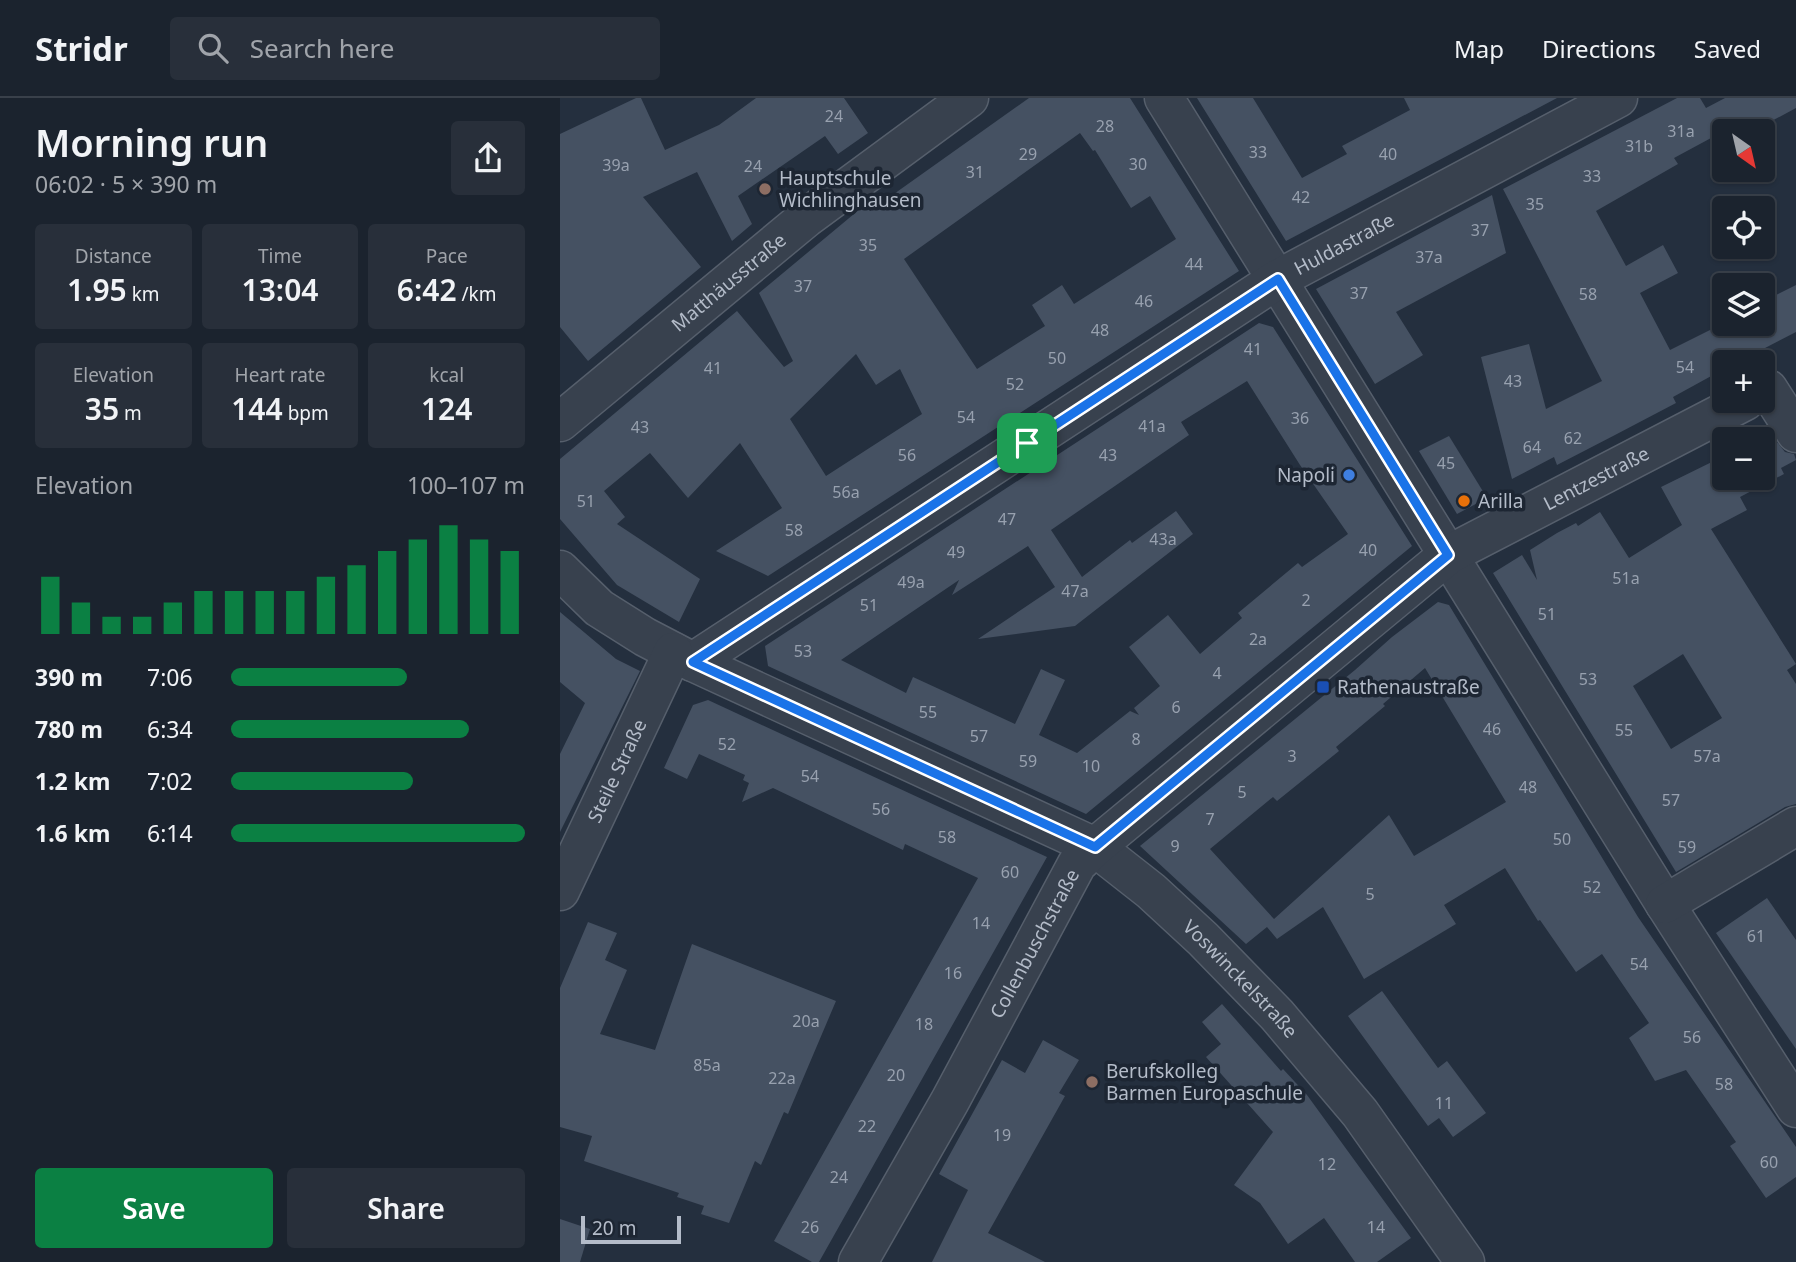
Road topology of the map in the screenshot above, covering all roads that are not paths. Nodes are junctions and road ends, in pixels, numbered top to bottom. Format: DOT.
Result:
graph roads {
  1 [pos="969,98"];
  2 [pos="1164,98"];
  3 [pos="1618,98"];
  4 [pos="1278,279"];
  5 [pos="1775,400"];
  6 [pos="1722,413"];
  7 [pos="560,422"];
  8 [pos="1796,433"];
  9 [pos="1448,555"];
  10 [pos="560,570"];
  11 [pos="683,657"];
  12 [pos="1796,827"];
  13 [pos="1095,847"];
  14 [pos="560,891"];
  15 [pos="1665,904"];
  16 [pos="1796,1108"];
  17 [pos="858,1262"];
  18 [pos="1465,1262"];
  1 -- 7 [label="street, Matthäusstraße"];
  2 -- 4 [label="street"];
  3 -- 4 [label="street, Huldastraße"];
  4 -- 9 [label="street"];
  4 -- 11 [label="street, Huldastraße"];
  5 -- 8 [label="street"];
  6 -- 9 [label="street, Lentzestraße"];
  9 -- 13 [label="street, Collenbuschstraße"];
  9 -- 15 [label="street"];
  10 -- 11 [label="street, Voswinckelstraße"];
  11 -- 13 [label="street, Voswinckelstraße"];
  11 -- 14 [label="street, Steile Straße"];
  12 -- 15 [label="street"];
  13 -- 17 [label="street, Collenbuschstraße"];
  13 -- 18 [label="street, Voswinckelstraße"];
  15 -- 16 [label="street"];
}
